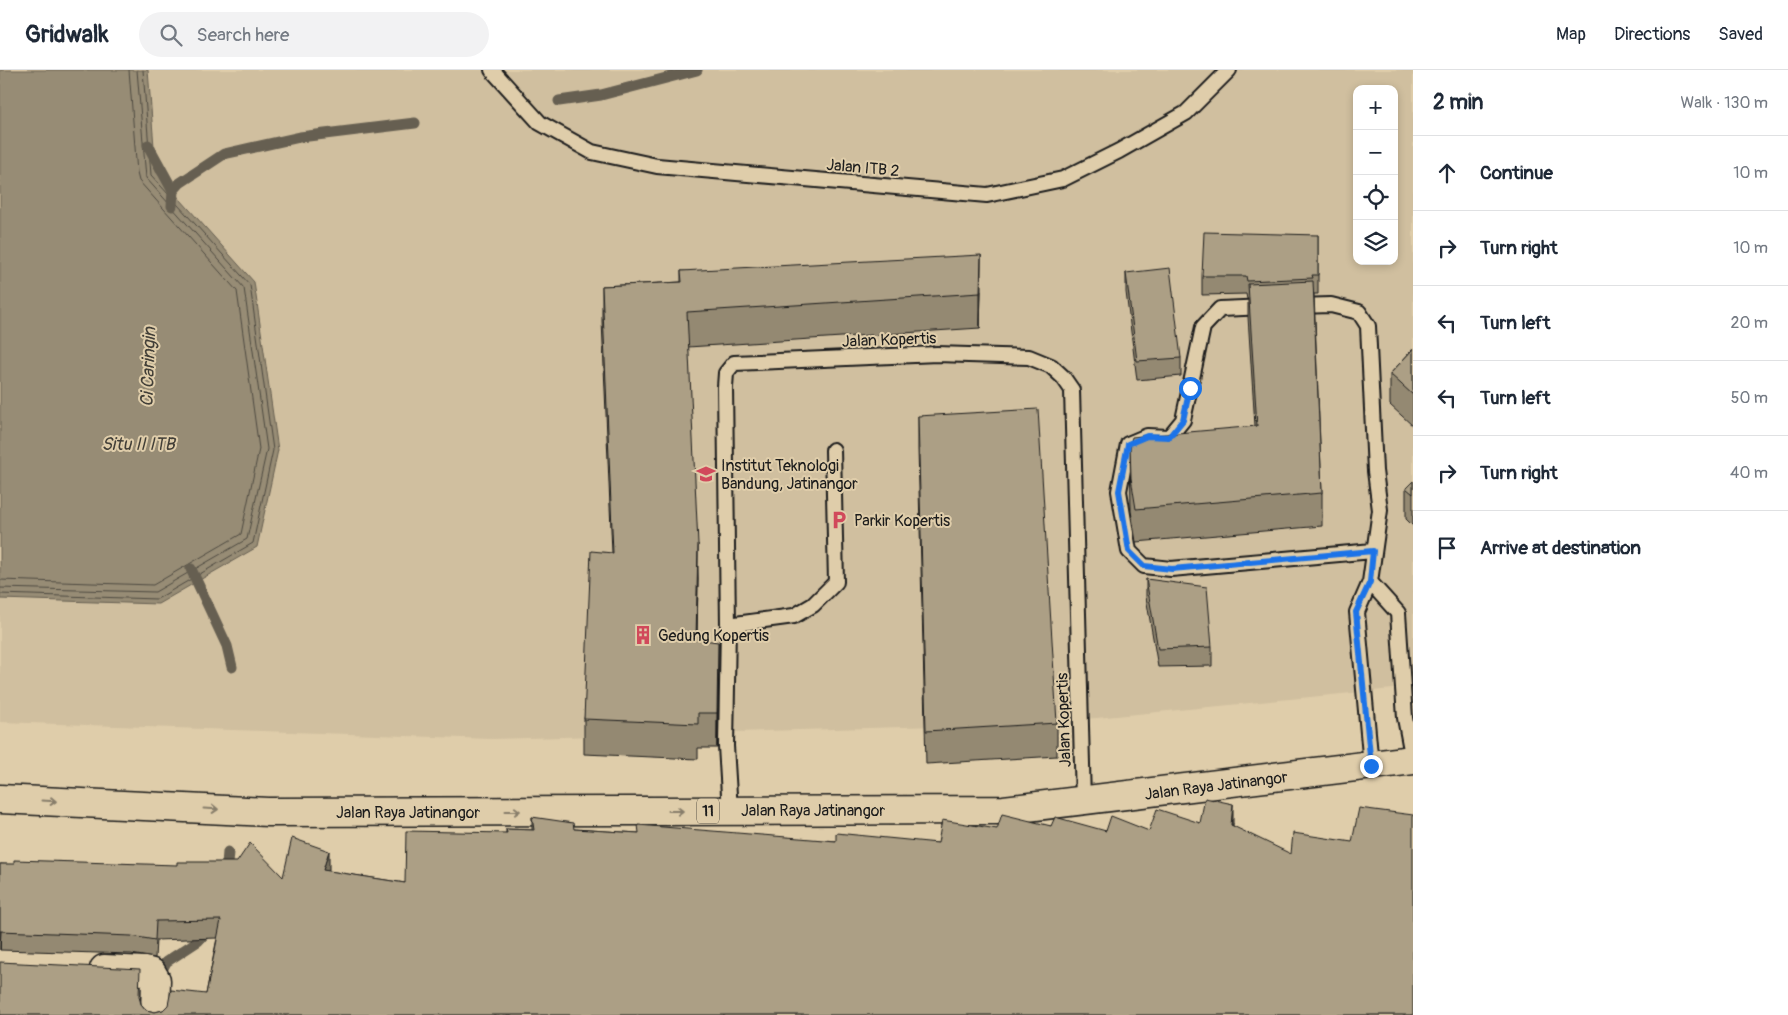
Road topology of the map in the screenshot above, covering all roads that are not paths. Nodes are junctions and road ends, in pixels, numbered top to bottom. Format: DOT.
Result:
graph roads {
  1 [pos="492,70"];
  2 [pos="1229,70"];
  3 [pos="833,450"];
  4 [pos="1373,551"];
  5 [pos="1370,582"];
  6 [pos="728,624"];
  7 [pos="1413,760"];
  8 [pos="1371,766"];
  9 [pos="0,798"];
  10 [pos="1083,801"];
  11 [pos="730,811"];
  12 [pos="82,968"];
  13 [pos="155,1015"];
  1 -- 2 [label="lane, Jalan ITB 2"];
  3 -- 6 [label="lane"];
  4 -- 4 [label="lane"];
  4 -- 5 [label="lane"];
  5 -- 7 [label="lane"];
  5 -- 8 [label="lane"];
  6 -- 10 [label="lane, Jalan Kopertis"];
  6 -- 11 [label="lane, Jalan Kopertis"];
  7 -- 8 [label="main road, Jalan Raya Jatinangor / 11"];
  8 -- 10 [label="main road, Jalan Raya Jatinangor / 11"];
  9 -- 11 [label="main road, Jalan Raya Jatinangor / 11, one-way"];
  10 -- 11 [label="main road, Jalan Raya Jatinangor / 11"];
  12 -- 13 [label="main road"];
}
